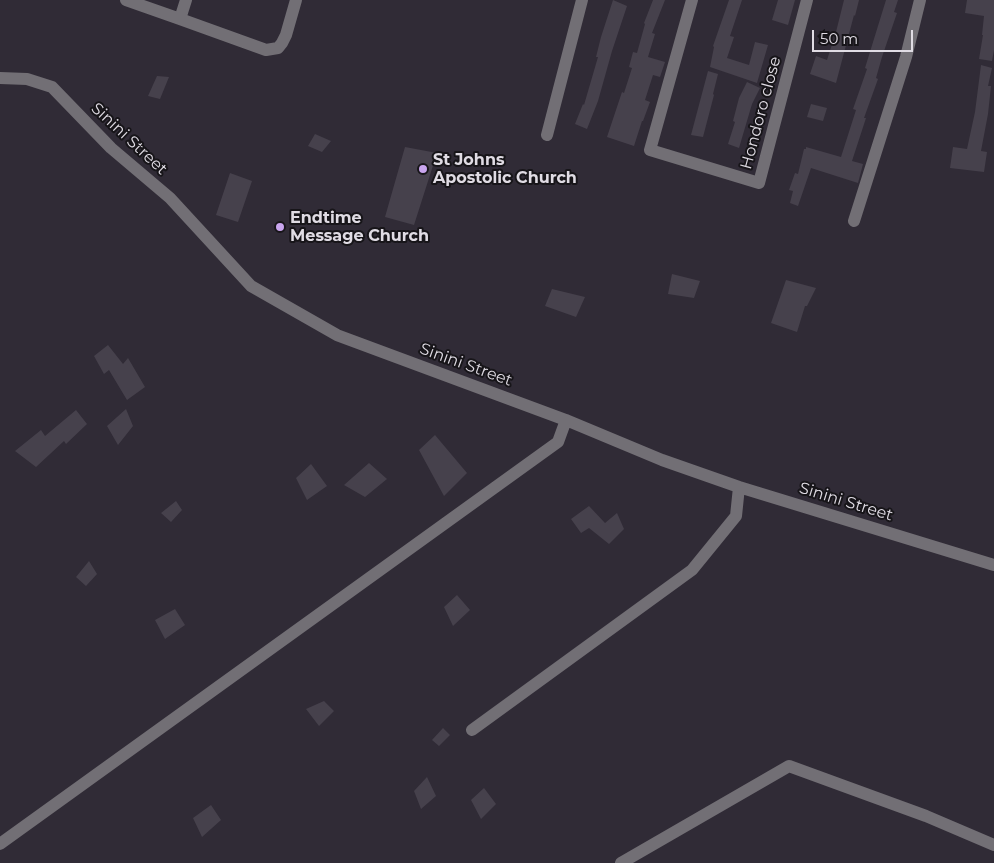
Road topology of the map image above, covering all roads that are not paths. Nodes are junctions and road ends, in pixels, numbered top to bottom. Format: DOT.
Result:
graph roads {
  1 [pos="126,0"];
  2 [pos="186,0"];
  3 [pos="296,0"];
  4 [pos="582,0"];
  5 [pos="692,0"];
  6 [pos="807,0"];
  7 [pos="920,0"];
  8 [pos="180,19"];
  9 [pos="0,78"];
  10 [pos="547,135"];
  11 [pos="854,221"];
  12 [pos="566,420"];
  13 [pos="739,486"];
  14 [pos="994,565"];
  15 [pos="472,730"];
  16 [pos="0,844"];
  17 [pos="994,845"];
  18 [pos="620,863"];
  1 -- 8 [label="street"];
  2 -- 8 [label="street"];
  3 -- 8 [label="street"];
  4 -- 10 [label="street"];
  5 -- 6 [label="street, Hondoro close"];
  7 -- 11 [label="street"];
  9 -- 12 [label="street, Sinini Street"];
  12 -- 13 [label="street, Sinini Street"];
  12 -- 16 [label="street"];
  13 -- 14 [label="street, Sinini Street"];
  13 -- 15 [label="street"];
  17 -- 18 [label="street"];
}
